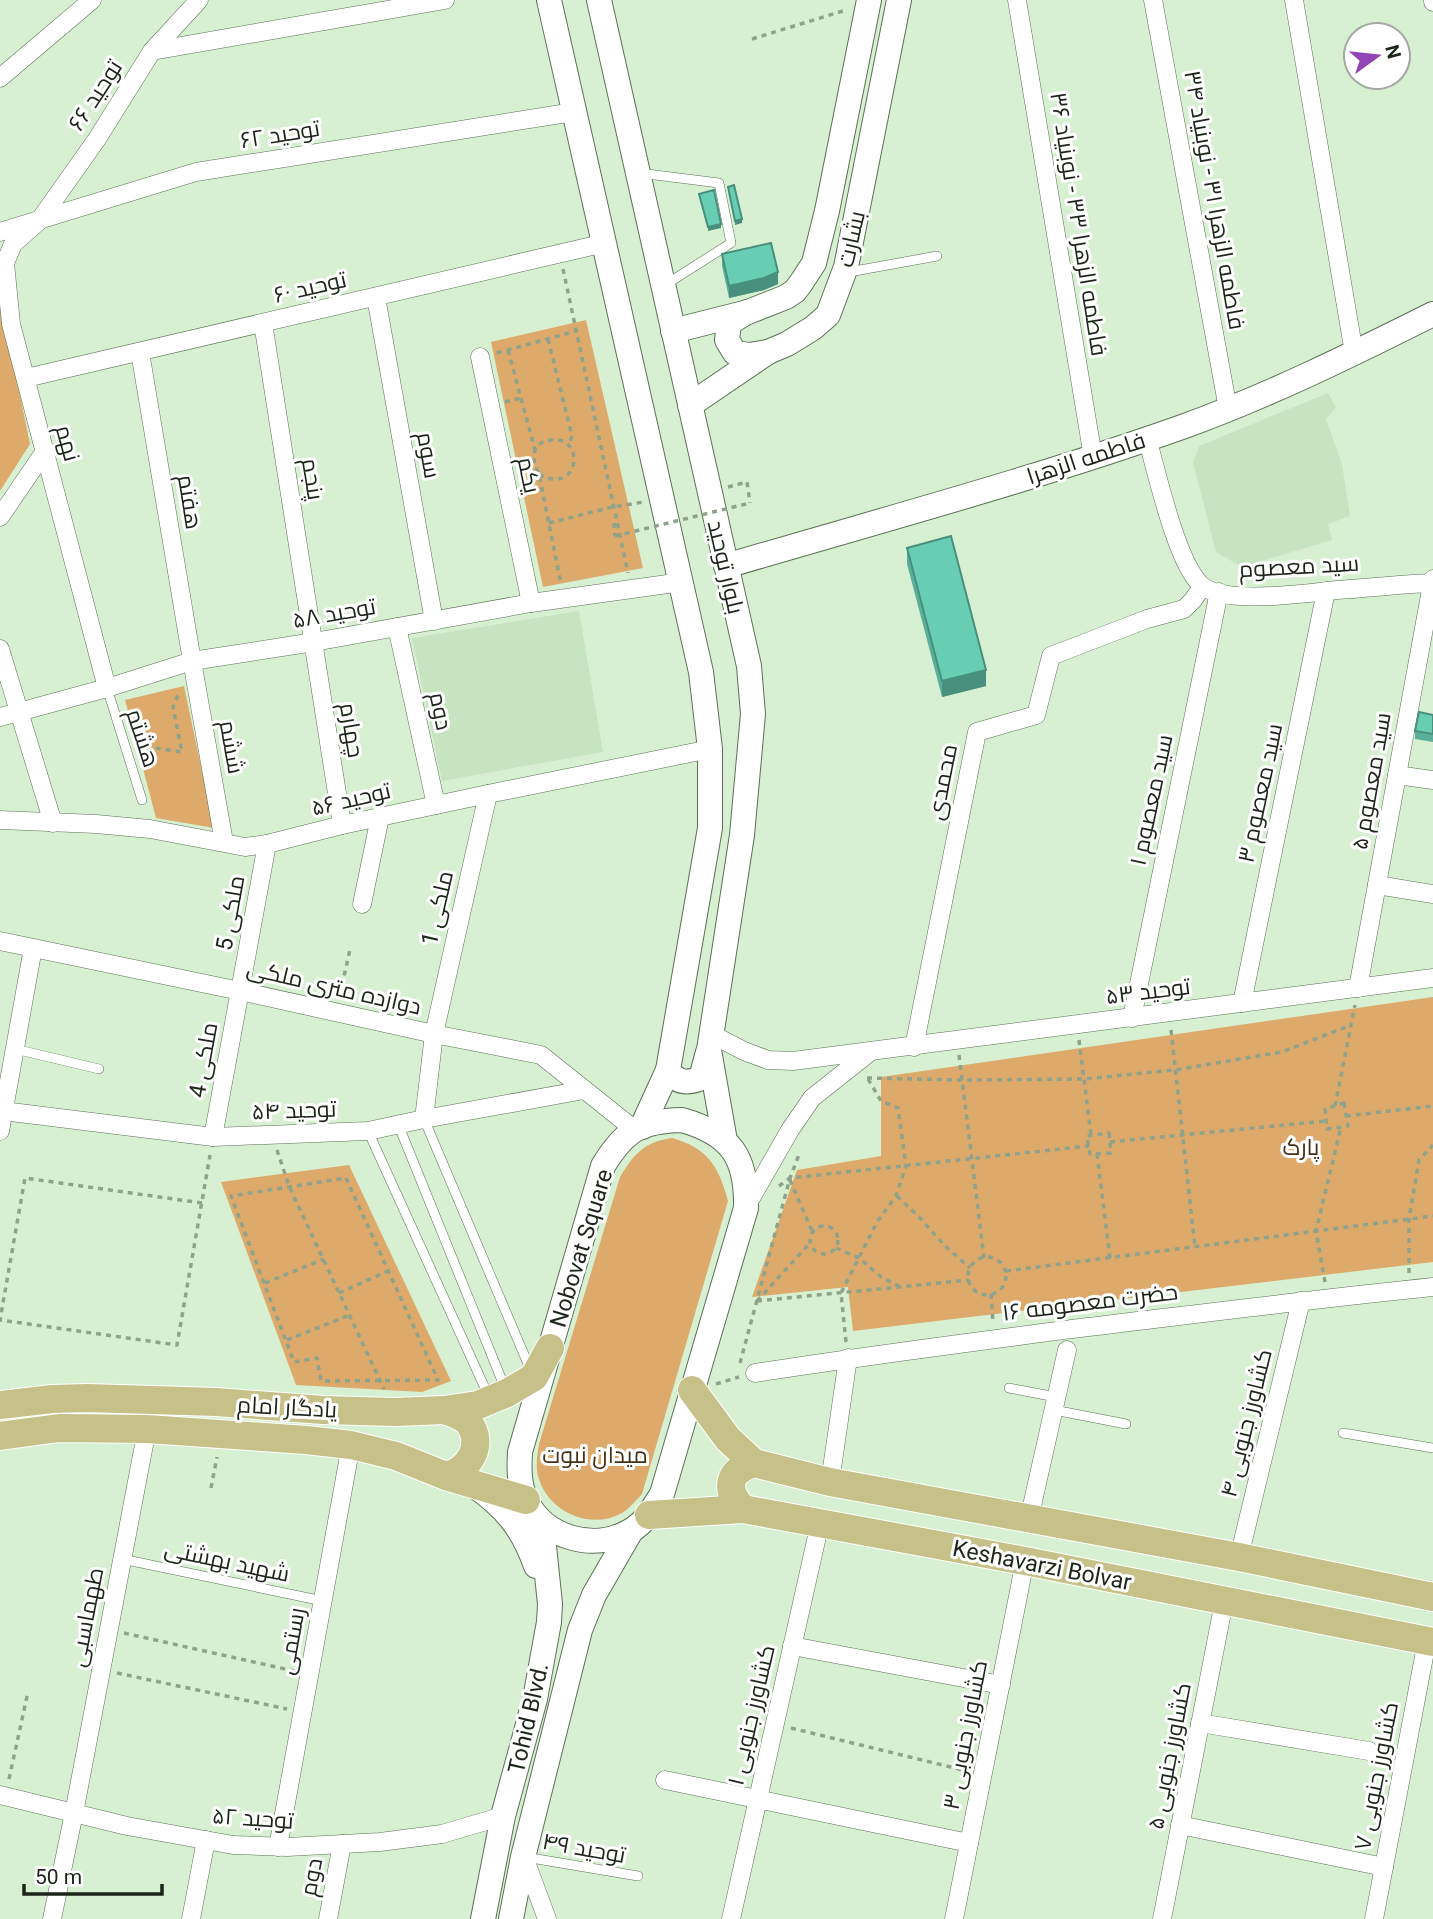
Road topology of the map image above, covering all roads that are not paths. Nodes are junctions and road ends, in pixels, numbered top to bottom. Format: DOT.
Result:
graph roads {
  1 [pos="92,0"];
  2 [pos="199,0"];
  3 [pos="446,0"];
  4 [pos="549,0"];
  5 [pos="599,0"];
  6 [pos="899,0"];
  7 [pos="1017,0"];
  8 [pos="1153,0"];
  9 [pos="1294,0"];
  10 [pos="868,2"];
  11 [pos="152,51"];
  12 [pos="0,78"];
  13 [pos="574,112"];
  14 [pos="638,173"];
  15 [pos="39,221"];
  16 [pos="0,232"];
  17 [pos="605,243"];
  18 [pos="937,256"];
  19 [pos="843,273"];
  20 [pos="663,286"];
  21 [pos="376,297"];
  22 [pos="748,312"];
  23 [pos="1433,314"];
  24 [pos="263,323"];
  25 [pos="673,331"];
  26 [pos="140,352"];
  27 [pos="768,352"];
  28 [pos="1354,353"];
  29 [pos="480,358"];
  30 [pos="26,378"];
  31 [pos="690,405"];
  32 [pos="1228,409"];
  33 [pos="1147,438"];
  34 [pos="45,451"];
  35 [pos="1093,457"];
  36 [pos="0,517"];
  37 [pos="726,566"];
  38 [pos="1433,581"];
  39 [pos="681,582"];
  40 [pos="1210,589"];
  41 [pos="1326,592"];
  42 [pos="531,603"];
  43 [pos="434,621"];
  44 [pos="397,626"];
  45 [pos="314,642"];
  46 [pos="0,649"];
  47 [pos="192,661"];
  48 [pos="107,688"];
  49 [pos="20,712"];
  50 [pos="0,717"];
  51 [pos="709,750"];
  52 [pos="1397,775"];
  53 [pos="1433,780"];
  54 [pos="488,794"];
  55 [pos="142,800"];
  56 [pos="436,805"];
  57 [pos="380,817"];
  58 [pos="0,820"];
  59 [pos="52,822"];
  60 [pos="342,825"];
  61 [pos="224,842"];
  62 [pos="268,844"];
  63 [pos="1377,885"];
  64 [pos="1433,894"];
  65 [pos="362,904"];
  66 [pos="0,941"];
  67 [pos="33,948"];
  68 [pos="1433,978"];
  69 [pos="1358,988"];
  70 [pos="240,991"];
  71 [pos="1242,1003"];
  72 [pos="1132,1018"];
  73 [pos="434,1034"];
  74 [pos="710,1042"];
  75 [pos="914,1047"];
  76 [pos="15,1049"];
  77 [pos="870,1052"];
  78 [pos="99,1069"];
  79 [pos="668,1070"];
  80 [pos="584,1090"];
  81 [pos="4,1111"];
  82 [pos="424,1119"];
  83 [pos="398,1124"];
  84 [pos="638,1128"];
  85 [pos="0,1130"];
  86 [pos="369,1131"];
  87 [pos="214,1137"];
  88 [pos="725,1141"];
  89 [pos="746,1209"];
  90 [pos="1433,1287"];
  91 [pos="1301,1301"];
  92 [pos="550,1348"];
  93 [pos="1067,1350"];
  94 [pos="848,1358"];
  95 [pos="755,1373"];
  96 [pos="534,1377"];
  97 [pos="1009,1388"];
  98 [pos="692,1390"];
  99 [pos="499,1397"];
  100 [pos="1055,1404"];
  101 [pos="0,1405"];
  102 [pos="444,1410"];
  103 [pos="1126,1424"];
  104 [pos="147,1429"];
  105 [pos="1342,1433"];
  106 [pos="0,1436"];
  107 [pos="351,1445"];
  108 [pos="1433,1448"];
  109 [pos="754,1463"];
  110 [pos="459,1480"];
  111 [pos="830,1482"];
  112 [pos="531,1508"];
  113 [pos="743,1509"];
  114 [pos="1029,1519"];
  115 [pos="640,1523"];
  116 [pos="820,1523"];
  117 [pos="1239,1557"];
  118 [pos="122,1559"];
  119 [pos="1025,1561"];
  120 [pos="1433,1597"];
  121 [pos="323,1601"];
  122 [pos="1224,1602"];
  123 [pos="1430,1642"];
  124 [pos="545,1646"];
  125 [pos="792,1646"];
  126 [pos="1001,1685"];
  127 [pos="1200,1723"];
  128 [pos="1369,1751"];
  129 [pos="665,1780"];
  130 [pos="2,1796"];
  131 [pos="758,1799"];
  132 [pos="74,1813"];
  133 [pos="503,1816"];
  134 [pos="1180,1825"];
  135 [pos="206,1840"];
  136 [pos="969,1843"];
  137 [pos="342,1844"];
  138 [pos="278,1847"];
  139 [pos="523,1857"];
  140 [pos="1384,1867"];
  141 [pos="638,1876"];
  142 [pos="52,1919"];
  143 [pos="191,1919"];
  144 [pos="328,1919"];
  145 [pos="483,1919"];
  146 [pos="511,1919"];
  147 [pos="547,1919"];
  148 [pos="731,1919"];
  149 [pos="954,1919"];
  150 [pos="1161,1919"];
  151 [pos="1374,1919"];
  1 -- 12 [label="street"];
  2 -- 11 [label="street, توحید ۶۶"];
  3 -- 11 [label="street"];
  4 -- 13 [label="main road, بلوار توحید"];
  5 -- 14 [label="main road, بلوار توحید"];
  6 -- 19 [label="main road, بشارت"];
  7 -- 35 [label="street, فاطمه الزهرا ۳۳ - نوبنیاد ۳۶"];
  8 -- 32 [label="street, فاطمه الزهرا ۳۱ - نوبنیاد ۳۴"];
  9 -- 28 [label="street"];
  10 -- 22 [label="main road, بشارت"];
  11 -- 15 [label="street, توحید ۶۶"];
  13 -- 15 [label="street, توحید ۶۲"];
  13 -- 17 [label="main road, بلوار توحید"];
  14 -- 20 [label="main road, بلوار توحید"];
  14 -- 20 [label="lane"];
  15 -- 16 [label="street, توحید ۶۲"];
  15 -- 30 [label="street, نهم"];
  17 -- 21 [label="street, توحید ۶۰"];
  17 -- 39 [label="main road, بلوار توحید"];
  18 -- 19 [label="lane"];
  19 -- 27 [label="main road, بشارت"];
  20 -- 25 [label="main road, بلوار توحید"];
  21 -- 24 [label="street, توحید ۶۰"];
  21 -- 43 [label="street, سوم"];
  22 -- 25 [label="main road, بشارت"];
  22 -- 27 [label="main road"];
  23 -- 28 [label="main road, فاطمه الزهرا"];
  24 -- 26 [label="street, توحید ۶۰"];
  24 -- 45 [label="street, پنجم"];
  25 -- 31 [label="main road, بلوار توحید"];
  26 -- 30 [label="street, توحید ۶۰"];
  26 -- 47 [label="street, هفتم"];
  27 -- 31 [label="main road, بشارت"];
  28 -- 32 [label="main road, فاطمه الزهرا"];
  29 -- 42 [label="street, یکم"];
  30 -- 34 [label="street, نهم"];
  31 -- 37 [label="main road, بلوار توحید"];
  32 -- 33 [label="main road, فاطمه الزهرا"];
  33 -- 35 [label="main road, فاطمه الزهرا"];
  33 -- 40 [label="street"];
  34 -- 36 [label="street"];
  34 -- 48 [label="street, نهم"];
  35 -- 37 [label="main road, فاطمه الزهرا"];
  37 -- 74 [label="main road, بلوار توحید"];
  38 -- 41 [label="street, سید معصوم"];
  38 -- 52 [label="street, سید معصوم ۵"];
  39 -- 42 [label="street, توحید ۵۸"];
  39 -- 51 [label="main road, بلوار توحید"];
  40 -- 41 [label="street, سید معصوم"];
  40 -- 72 [label="street, سید معصوم ۱"];
  40 -- 75 [label="street, محمدی"];
  41 -- 71 [label="street, سید معصوم ۳"];
  42 -- 43 [label="street, توحید ۵۸"];
  43 -- 44 [label="street, توحید ۵۸"];
  44 -- 45 [label="street, توحید ۵۸"];
  44 -- 56 [label="street, دوم"];
  45 -- 47 [label="street, توحید ۵۸"];
  45 -- 60 [label="street, چهارم"];
  46 -- 49 [label="street"];
  47 -- 48 [label="street, توحید ۵۸"];
  47 -- 61 [label="street, ششم"];
  48 -- 49 [label="street, توحید ۵۸"];
  48 -- 55 [label="lane, هشتم"];
  49 -- 50 [label="street, توحید ۵۸"];
  49 -- 59 [label="street"];
  51 -- 54 [label="street, توحید ۵۶"];
  51 -- 79 [label="main road, بلوار توحید"];
  52 -- 53 [label="street"];
  52 -- 63 [label="street, سید معصوم ۵"];
  54 -- 56 [label="street, توحید ۵۶"];
  54 -- 73 [label="street, ملکی 1"];
  56 -- 57 [label="street, توحید ۵۶"];
  57 -- 60 [label="street, توحید ۵۶"];
  57 -- 65 [label="street"];
  58 -- 59 [label="street, توحید ۵۶"];
  59 -- 61 [label="street, توحید ۵۶"];
  60 -- 62 [label="street, توحید ۵۶"];
  61 -- 62 [label="street, توحید ۵۶"];
  62 -- 70 [label="street, ملکی 5"];
  63 -- 64 [label="street"];
  63 -- 69 [label="street, سید معصوم ۵"];
  66 -- 67 [label="street, دوازده متری ملکی"];
  67 -- 70 [label="street, دوازده متری ملکی"];
  67 -- 76 [label="street"];
  68 -- 69 [label="street, توحید ۵۳"];
  69 -- 71 [label="street, توحید ۵۳"];
  70 -- 73 [label="street, دوازده متری ملکی"];
  70 -- 87 [label="street, ملکی 4"];
  71 -- 72 [label="street, توحید ۵۳"];
  72 -- 75 [label="street, توحید ۵۳"];
  73 -- 80 [label="street, دوازده متری ملکی"];
  73 -- 82 [label="street, ملکی 1"];
  74 -- 77 [label="street, توحید ۵۳"];
  74 -- 79 [label="main road"];
  74 -- 88 [label="main road, بلوار توحید"];
  75 -- 77 [label="street, توحید ۵۳"];
  76 -- 78 [label="lane"];
  76 -- 81 [label="street"];
  77 -- 89 [label="street"];
  79 -- 84 [label="main road, بلوار توحید"];
  80 -- 82 [label="street, توحید ۵۴"];
  80 -- 84 [label="street, دوازده متری ملکی"];
  81 -- 85 [label="street"];
  81 -- 87 [label="street, توحید ۵۴"];
  82 -- 83 [label="street, توحید ۵۴"];
  82 -- 96 [label="lane"];
  83 -- 86 [label="street, توحید ۵۴"];
  83 -- 99 [label="lane"];
  84 -- 88 [label="main road"];
  84 -- 92 [label="main road, Nobovat Square"];
  86 -- 87 [label="street, توحید ۵۴"];
  86 -- 99 [label="lane"];
  88 -- 89 [label="main road"];
  89 -- 98 [label="main road"];
  90 -- 91 [label="street, حضرت معصومه ۱۶"];
  91 -- 94 [label="street, حضرت معصومه ۱۶"];
  91 -- 117 [label="street, کشاورز جنوبی ۴"];
  92 -- 96 [label="main road"];
  92 -- 112 [label="main road, Nobovat Square"];
  93 -- 100 [label="street"];
  94 -- 95 [label="street, حضرت معصومه ۱۶"];
  94 -- 111 [label="street"];
  96 -- 99 [label="main road, یادگار امام"];
  97 -- 100 [label="lane"];
  98 -- 109 [label="main road, Keshavarzi Bolvar"];
  98 -- 115 [label="main road"];
  99 -- 102 [label="main road, یادگار امام"];
  100 -- 103 [label="lane"];
  100 -- 114 [label="street"];
  101 -- 102 [label="main road, یادگار امام"];
  102 -- 110 [label="main road"];
  104 -- 106 [label="main road, یادگار امام"];
  104 -- 107 [label="main road, یادگار امام"];
  104 -- 118 [label="street, طهماسبی"];
  105 -- 108 [label="lane"];
  107 -- 110 [label="main road, یادگار امام"];
  107 -- 121 [label="street, رستمی"];
  109 -- 111 [label="main road, Keshavarzi Bolvar"];
  109 -- 113 [label="main road"];
  110 -- 112 [label="main road, یادگار امام"];
  110 -- 124 [label="main road"];
  111 -- 114 [label="main road, Keshavarzi Bolvar"];
  112 -- 115 [label="main road"];
  112 -- 124 [label="main road, Tohid Blvd."];
  113 -- 115 [label="main road, Keshavarzi Bolvar"];
  113 -- 116 [label="main road, Keshavarzi Bolvar"];
  114 -- 117 [label="main road, Keshavarzi Bolvar"];
  115 -- 139 [label="main road, Tohid Blvd."];
  116 -- 119 [label="main road, Keshavarzi Bolvar"];
  116 -- 125 [label="street, کشاورز جنوبی ۱"];
  117 -- 120 [label="main road, Keshavarzi Bolvar"];
  118 -- 121 [label="lane, شهید بهشتی"];
  118 -- 132 [label="street, طهماسبی"];
  119 -- 122 [label="main road, Keshavarzi Bolvar"];
  119 -- 126 [label="street, کشاورز جنوبی ۳"];
  121 -- 138 [label="street, رستمی"];
  122 -- 123 [label="main road, Keshavarzi Bolvar"];
  122 -- 127 [label="street, کشاورز جنوبی ۵"];
  123 -- 140 [label="street, کشاورز جنوبی ۷"];
  124 -- 133 [label="main road, Tohid Blvd."];
  125 -- 126 [label="street"];
  125 -- 131 [label="street, کشاورز جنوبی ۱"];
  126 -- 136 [label="street, کشاورز جنوبی ۳"];
  127 -- 128 [label="street"];
  127 -- 134 [label="street, کشاورز جنوبی ۵"];
  129 -- 131 [label="street"];
  130 -- 132 [label="street, توحید ۵۲"];
  131 -- 136 [label="street"];
  131 -- 148 [label="street, کشاورز جنوبی ۱"];
  132 -- 135 [label="street, توحید ۵۲"];
  132 -- 142 [label="street"];
  133 -- 137 [label="street, توحید ۵۲"];
  133 -- 145 [label="main road, Tohid Blvd."];
  134 -- 140 [label="street"];
  134 -- 150 [label="street, کشاورز جنوبی ۵"];
  135 -- 138 [label="street, توحید ۵۲"];
  135 -- 143 [label="street"];
  136 -- 149 [label="street, کشاورز جنوبی ۳"];
  137 -- 138 [label="street, توحید ۵۲"];
  137 -- 144 [label="street, دوم"];
  139 -- 141 [label="lane, توحید ۴۹"];
  139 -- 146 [label="main road, Tohid Blvd."];
  139 -- 147 [label="street"];
  140 -- 151 [label="street, کشاورز جنوبی ۷"];
}
